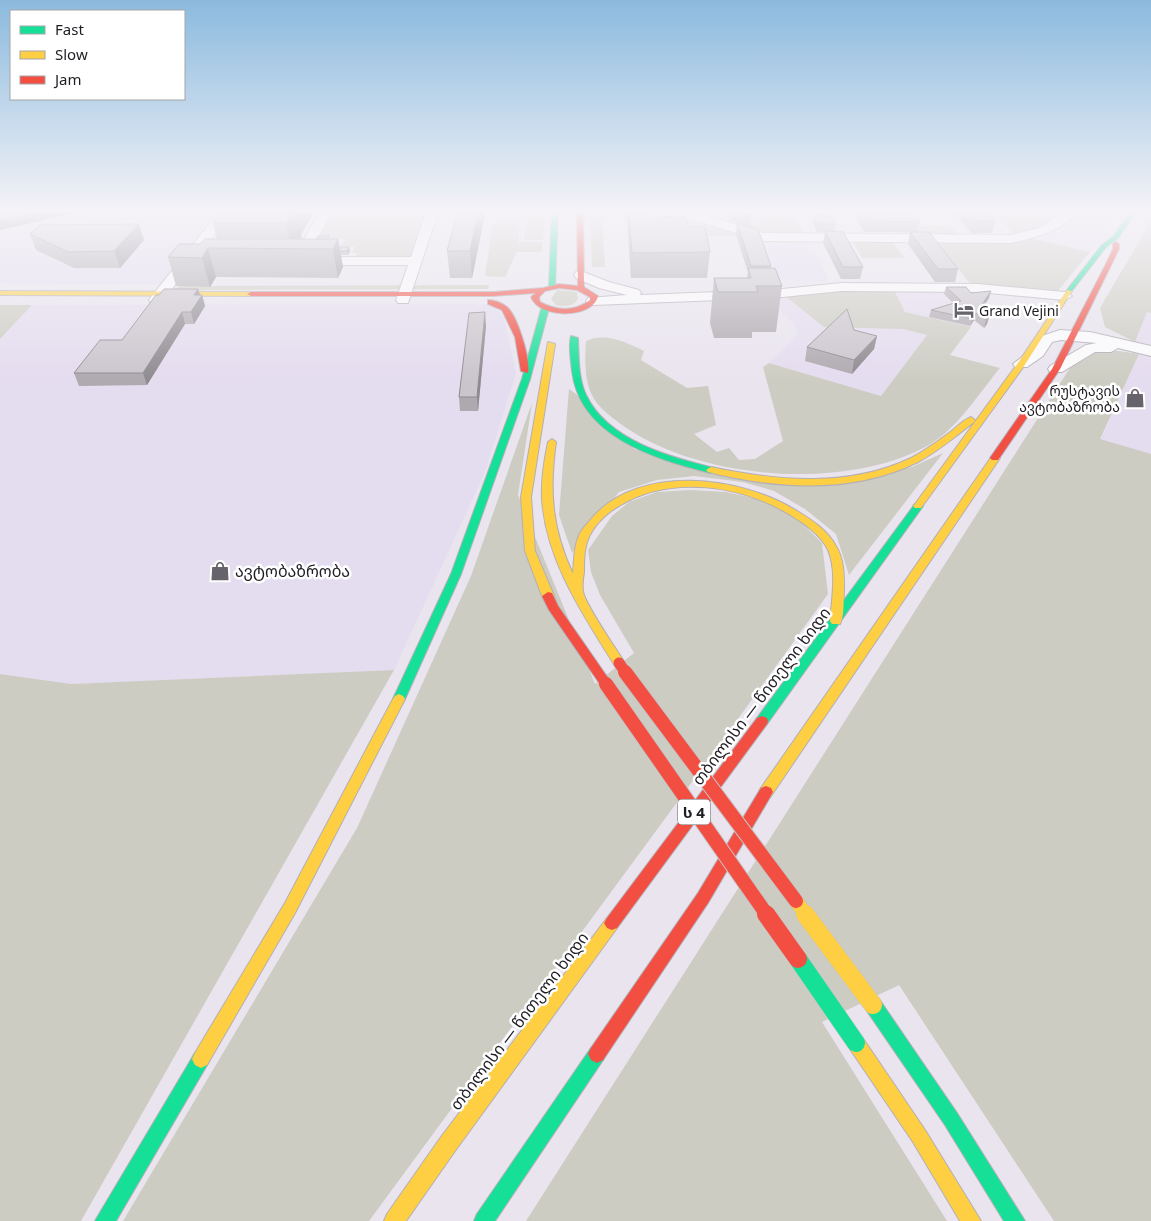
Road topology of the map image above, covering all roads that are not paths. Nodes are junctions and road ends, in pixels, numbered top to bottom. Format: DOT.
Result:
graph roads {
  1 [pos="181,269"];
  2 [pos="413,269"];
  3 [pos="549,269"];
  4 [pos="584,269"];
  5 [pos="1086,269"];
  6 [pos="1107,269"];
  7 [pos="547,289"];
  8 [pos="586,289"];
  9 [pos="0,294"];
  10 [pos="159,296"];
  11 [pos="694,296"];
  12 [pos="1065,296"];
  13 [pos="404,297"];
  14 [pos="0,300"];
  15 [pos="491,302"];
  16 [pos="1087,310"];
  17 [pos="542,312"];
  18 [pos="577,324"];
  19 [pos="1072,334"];
  20 [pos="1128,345"];
  21 [pos="1151,351"];
  22 [pos="1021,364"];
  23 [pos="1056,369"];
  24 [pos="566,376"];
  25 [pos="526,378"];
  26 [pos="994,403"];
  27 [pos="554,434"];
  28 [pos="577,592"];
  29 [pos="836,621"];
  30 [pos="521,1164"];
  31 [pos="105,1221"];
  32 [pos="394,1221"];
  33 [pos="484,1221"];
  34 [pos="496,1221"];
  35 [pos="971,1221"];
  36 [pos="1016,1221"];
  1 -- 10 [label="street"];
  2 -- 13 [label="street"];
  3 -- 7 [label="main road"];
  4 -- 8 [label="main road"];
  5 -- 12 [label="main road, თბილისი — წითელი ხიდი / ს 4"];
  6 -- 16 [label="main road, თბილისი — წითელი ხიდი / ს 4"];
  7 -- 8 [label="main road"];
  7 -- 13 [label="main road"];
  7 -- 17 [label="main road"];
  8 -- 11 [label="street"];
  8 -- 11 [label="street"];
  8 -- 18 [label="main road"];
  9 -- 10 [label="main road"];
  10 -- 13 [label="main road"];
  10 -- 14 [label="main road"];
  11 -- 12 [label="street"];
  12 -- 22 [label="main road, თბილისი — წითელი ხიდი / ს 4"];
  13 -- 15 [label="main road"];
  15 -- 17 [label="main road"];
  15 -- 25 [label="main road"];
  16 -- 19 [label="main road, თბილისი — წითელი ხიდი / ს 4"];
  16 -- 20 [label="street"];
  17 -- 18 [label="main road"];
  17 -- 25 [label="main road"];
  17 -- 35 [label="main road, bridge"];
  18 -- 24 [label="main road"];
  18 -- 26 [label="main road"];
  19 -- 20 [label="street"];
  19 -- 22 [label="street"];
  19 -- 23 [label="main road, თბილისი — წითელი ხიდი / ს 4"];
  20 -- 21 [label="street"];
  21 -- 23 [label="street"];
  22 -- 26 [label="main road, თბილისი — წითელი ხიდი / ს 4"];
  23 -- 30 [label="main road, თბილისი — წითელი ხიდი / ს 4"];
  25 -- 31 [label="main road"];
  26 -- 29 [label="main road, თბილისი — წითელი ხიდი / ს 4"];
  27 -- 28 [label="main road"];
  28 -- 29 [label="main road"];
  28 -- 36 [label="main road, bridge"];
  29 -- 32 [label="main road, თბილისი — წითელი ხიდი / ს 4"];
  30 -- 33 [label="main road, თბილისი — წითელი ხიდი / ს 4"];
  30 -- 34 [label="main road"];
}
